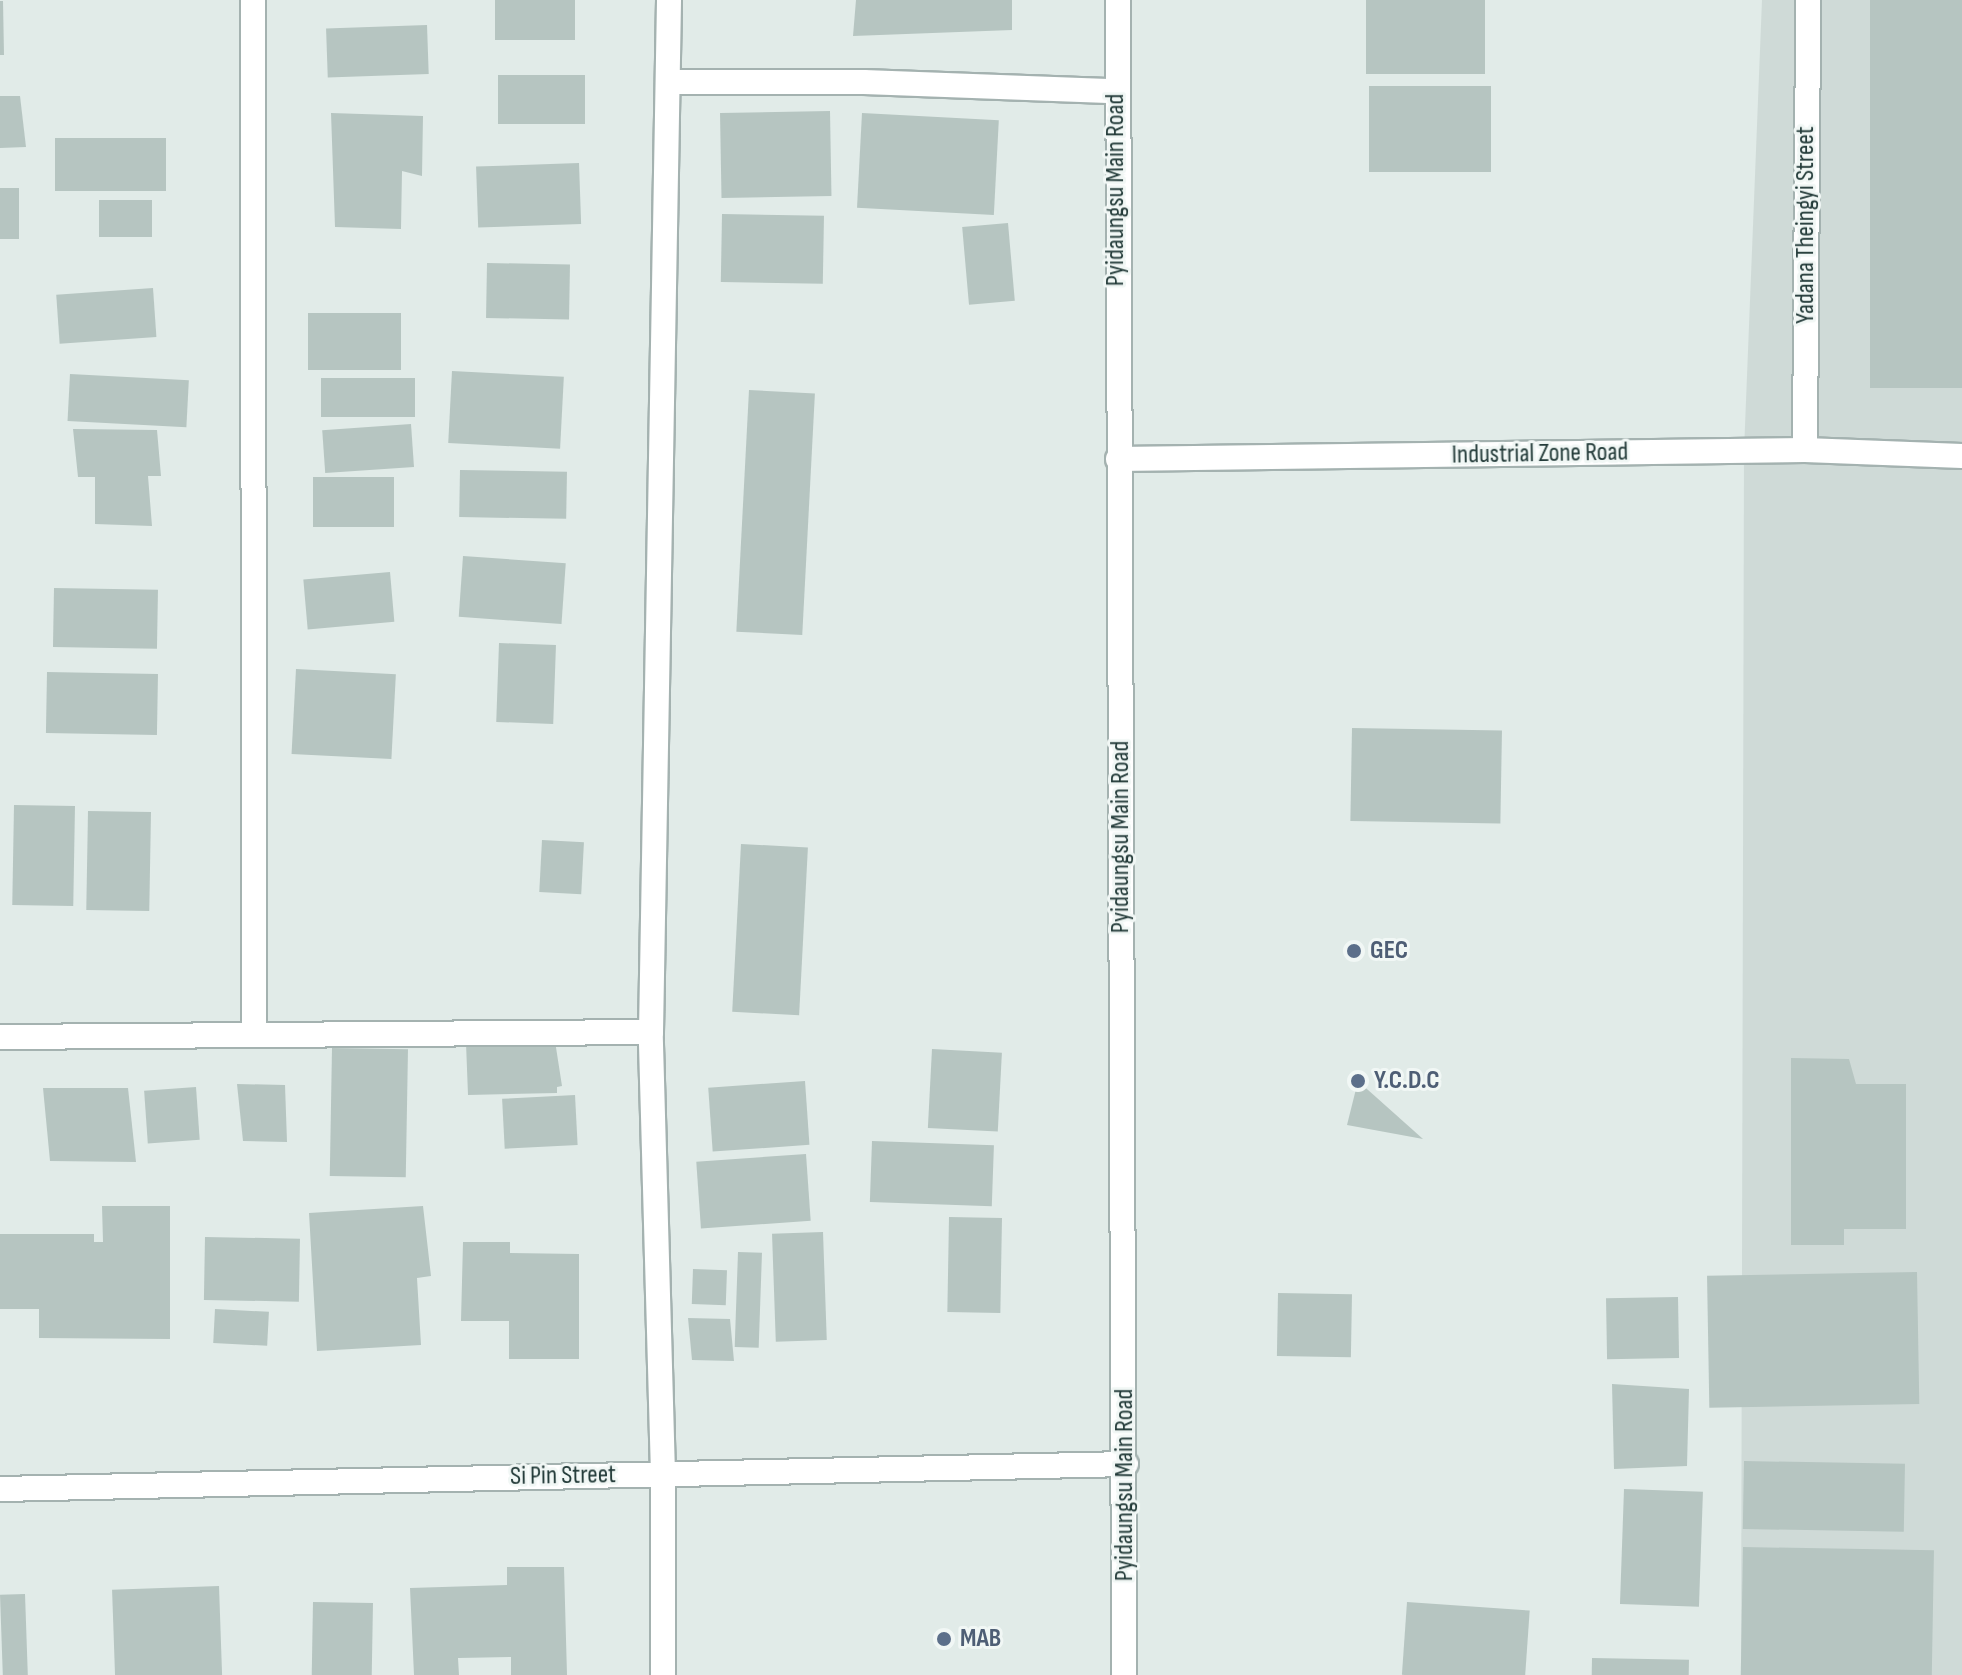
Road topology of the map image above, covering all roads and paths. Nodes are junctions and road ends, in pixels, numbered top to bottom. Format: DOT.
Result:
graph roads {
  1 [pos="253,0"];
  2 [pos="669,0"];
  3 [pos="1118,0"];
  4 [pos="1808,0"];
  5 [pos="668,82"];
  6 [pos="1115,91"];
  7 [pos="1805,450"];
  8 [pos="1962,456"];
  9 [pos="1118,459"];
  10 [pos="651,1032"];
  11 [pos="254,1033"];
  12 [pos="0,1037"];
  13 [pos="1126,1464"];
  14 [pos="663,1474"];
  15 [pos="0,1489"];
  16 [pos="663,1675"];
  17 [pos="1124,1675"];
  1 -- 11 [label="street"];
  2 -- 5 [label="street"];
  3 -- 6 [label="street, Pyidaungsu Main Road"];
  4 -- 7 [label="street, Yadana Theingyi Street"];
  5 -- 6 [label="street"];
  5 -- 10 [label="street"];
  6 -- 9 [label="street, Pyidaungsu Main Road"];
  7 -- 8 [label="street, Industrial Zone Road"];
  7 -- 9 [label="street, Industrial Zone Road"];
  9 -- 13 [label="street, Pyidaungsu Main Road"];
  10 -- 11 [label="street"];
  10 -- 14 [label="street"];
  11 -- 12 [label="street"];
  13 -- 14 [label="street, Si Pin Street"];
  13 -- 17 [label="street, Pyidaungsu Main Road"];
  14 -- 15 [label="street, Si Pin Street"];
  14 -- 16 [label="street"];
}
